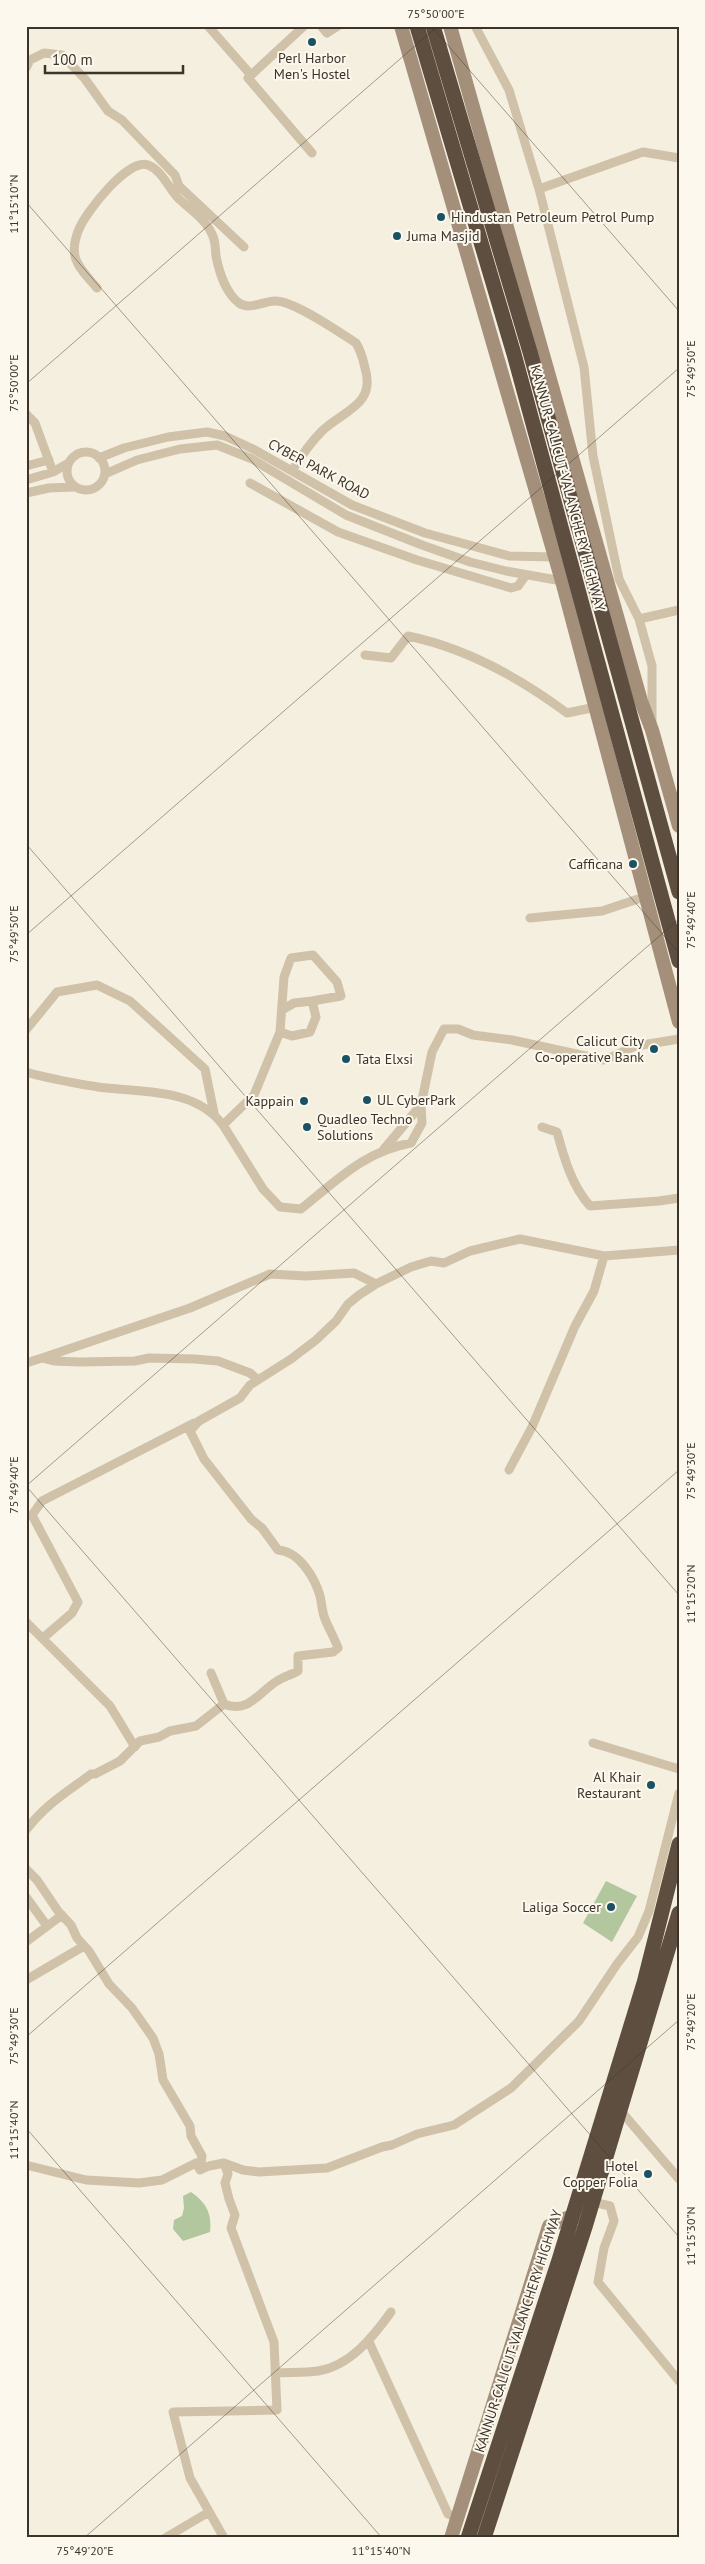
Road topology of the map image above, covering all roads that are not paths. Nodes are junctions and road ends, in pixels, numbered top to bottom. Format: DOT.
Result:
graph roads {
  1 [pos="208,26"];
  2 [pos="304,26"];
  3 [pos="321,26"];
  4 [pos="338,26"];
  5 [pos="401,26"];
  6 [pos="417,26"];
  7 [pos="434,26"];
  8 [pos="450,26"];
  9 [pos="475,26"];
  10 [pos="26,68"];
  11 [pos="251,75"];
  12 [pos="312,153"];
  13 [pos="679,158"];
  14 [pos="539,189"];
  15 [pos="209,214"];
  16 [pos="202,221"];
  17 [pos="244,247"];
  18 [pos="97,288"];
  19 [pos="26,414"];
  20 [pos="100,458"];
  21 [pos="49,460"];
  22 [pos="67,464"];
  23 [pos="26,466"];
  24 [pos="292,471"];
  25 [pos="53,472"];
  26 [pos="105,474"];
  27 [pos="26,480"];
  28 [pos="250,483"];
  29 [pos="74,487"];
  30 [pos="26,493"];
  31 [pos="554,557"];
  32 [pos="526,575"];
  33 [pos="562,580"];
  34 [pos="679,610"];
  35 [pos="639,619"];
  36 [pos="365,655"];
  37 [pos="596,707"];
  38 [pos="652,730"];
  39 [pos="678,820"];
  40 [pos="679,892"];
  41 [pos="647,896"];
  42 [pos="530,918"];
  43 [pos="679,961"];
  44 [pos="312,1001"];
  45 [pos="282,1010"];
  46 [pos="679,1022"];
  47 [pos="26,1030"];
  48 [pos="280,1032"];
  49 [pos="679,1039"];
  50 [pos="26,1072"];
  51 [pos="421,1105"];
  52 [pos="214,1113"];
  53 [pos="224,1125"];
  54 [pos="542,1128"];
  55 [pos="382,1151"];
  56 [pos="679,1198"];
  57 [pos="679,1250"];
  58 [pos="604,1256"];
  59 [pos="376,1284"];
  60 [pos="42,1358"];
  61 [pos="26,1363"];
  62 [pos="258,1380"];
  63 [pos="199,1421"];
  64 [pos="509,1470"];
  65 [pos="26,1622"];
  66 [pos="43,1638"];
  67 [pos="211,1673"];
  68 [pos="224,1704"];
  69 [pos="593,1743"];
  70 [pos="134,1747"];
  71 [pos="679,1768"];
  72 [pos="679,1793"];
  73 [pos="26,1830"];
  74 [pos="679,1844"];
  75 [pos="26,1869"];
  76 [pos="26,1896"];
  77 [pos="679,1913"];
  78 [pos="62,1915"];
  79 [pos="47,1926"];
  80 [pos="26,1942"];
  81 [pos="84,1946"];
  82 [pos="26,1980"];
  83 [pos="620,2110"];
  84 [pos="224,2163"];
  85 [pos="26,2165"];
  86 [pos="200,2170"];
  87 [pos="679,2179"];
  88 [pos="593,2202"];
  89 [pos="572,2216"];
  90 [pos="391,2312"];
  91 [pos="369,2342"];
  92 [pos="275,2373"];
  93 [pos="679,2381"];
  94 [pos="210,2512"];
  95 [pos="457,2518"];
  96 [pos="488,2535"];
  97 [pos="165,2538"];
  98 [pos="224,2538"];
  99 [pos="452,2538"];
  100 [pos="468,2538"];
  1 -- 11 [label="street"];
  2 -- 11 [label="street"];
  3 -- 4 [label="street"];
  5 -- 31 [label="street"];
  6 -- 43 [label="highway, KANNUR-CALICUT-VALANCHERY HIGHWAY"];
  7 -- 40 [label="highway"];
  8 -- 38 [label="street"];
  9 -- 14 [label="street"];
  10 -- 15 [label="street"];
  11 -- 12 [label="street"];
  13 -- 14 [label="street"];
  14 -- 35 [label="street"];
  15 -- 16 [label="street"];
  15 -- 17 [label="street"];
  16 -- 18 [label="street"];
  16 -- 24 [label="street"];
  19 -- 21 [label="street"];
  20 -- 22 [label="street"];
  20 -- 24 [label="street, CYBER PARK ROAD"];
  20 -- 26 [label="street"];
  21 -- 23 [label="street"];
  21 -- 25 [label="street"];
  22 -- 25 [label="street"];
  22 -- 29 [label="street"];
  24 -- 31 [label="street, CYBER PARK ROAD"];
  25 -- 27 [label="street"];
  26 -- 29 [label="street"];
  26 -- 32 [label="street"];
  28 -- 32 [label="street"];
  29 -- 30 [label="street"];
  31 -- 33 [label="street"];
  32 -- 33 [label="street"];
  33 -- 37 [label="street"];
  34 -- 35 [label="street"];
  35 -- 38 [label="street"];
  36 -- 37 [label="street"];
  37 -- 41 [label="street"];
  38 -- 39 [label="street"];
  41 -- 42 [label="street"];
  41 -- 46 [label="street"];
  44 -- 45 [label="street"];
  44 -- 45 [label="street"];
  44 -- 48 [label="street"];
  45 -- 48 [label="street"];
  47 -- 52 [label="street"];
  48 -- 53 [label="street"];
  49 -- 51 [label="street"];
  50 -- 52 [label="street"];
  51 -- 55 [label="street"];
  51 -- 55 [label="street"];
  52 -- 53 [label="street"];
  53 -- 55 [label="street"];
  54 -- 56 [label="street"];
  57 -- 58 [label="street"];
  58 -- 59 [label="street"];
  58 -- 64 [label="street"];
  59 -- 60 [label="street"];
  59 -- 62 [label="street"];
  60 -- 61 [label="street"];
  60 -- 62 [label="street"];
  62 -- 63 [label="street"];
  63 -- 66 [label="street"];
  63 -- 68 [label="street"];
  65 -- 66 [label="street"];
  66 -- 70 [label="street"];
  67 -- 68 [label="street"];
  68 -- 70 [label="street"];
  69 -- 71 [label="street"];
  70 -- 73 [label="street"];
  72 -- 84 [label="street"];
  74 -- 89 [label="highway, KANNUR-CALICUT-VALANCHERY HIGHWAY"];
  75 -- 78 [label="street"];
  76 -- 79 [label="street"];
  77 -- 83 [label="highway"];
  78 -- 79 [label="street"];
  78 -- 81 [label="street"];
  79 -- 80 [label="street"];
  81 -- 82 [label="street"];
  81 -- 86 [label="street"];
  83 -- 87 [label="street"];
  83 -- 88 [label="highway"];
  84 -- 86 [label="street"];
  84 -- 92 [label="street"];
  85 -- 86 [label="street"];
  88 -- 93 [label="street"];
  88 -- 96 [label="highway"];
  89 -- 95 [label="street"];
  89 -- 100 [label="highway, KANNUR-CALICUT-VALANCHERY HIGHWAY"];
  90 -- 91 [label="street"];
  91 -- 92 [label="street"];
  91 -- 95 [label="street"];
  92 -- 94 [label="street"];
  94 -- 97 [label="street"];
  94 -- 98 [label="street"];
  95 -- 99 [label="street"];
}
